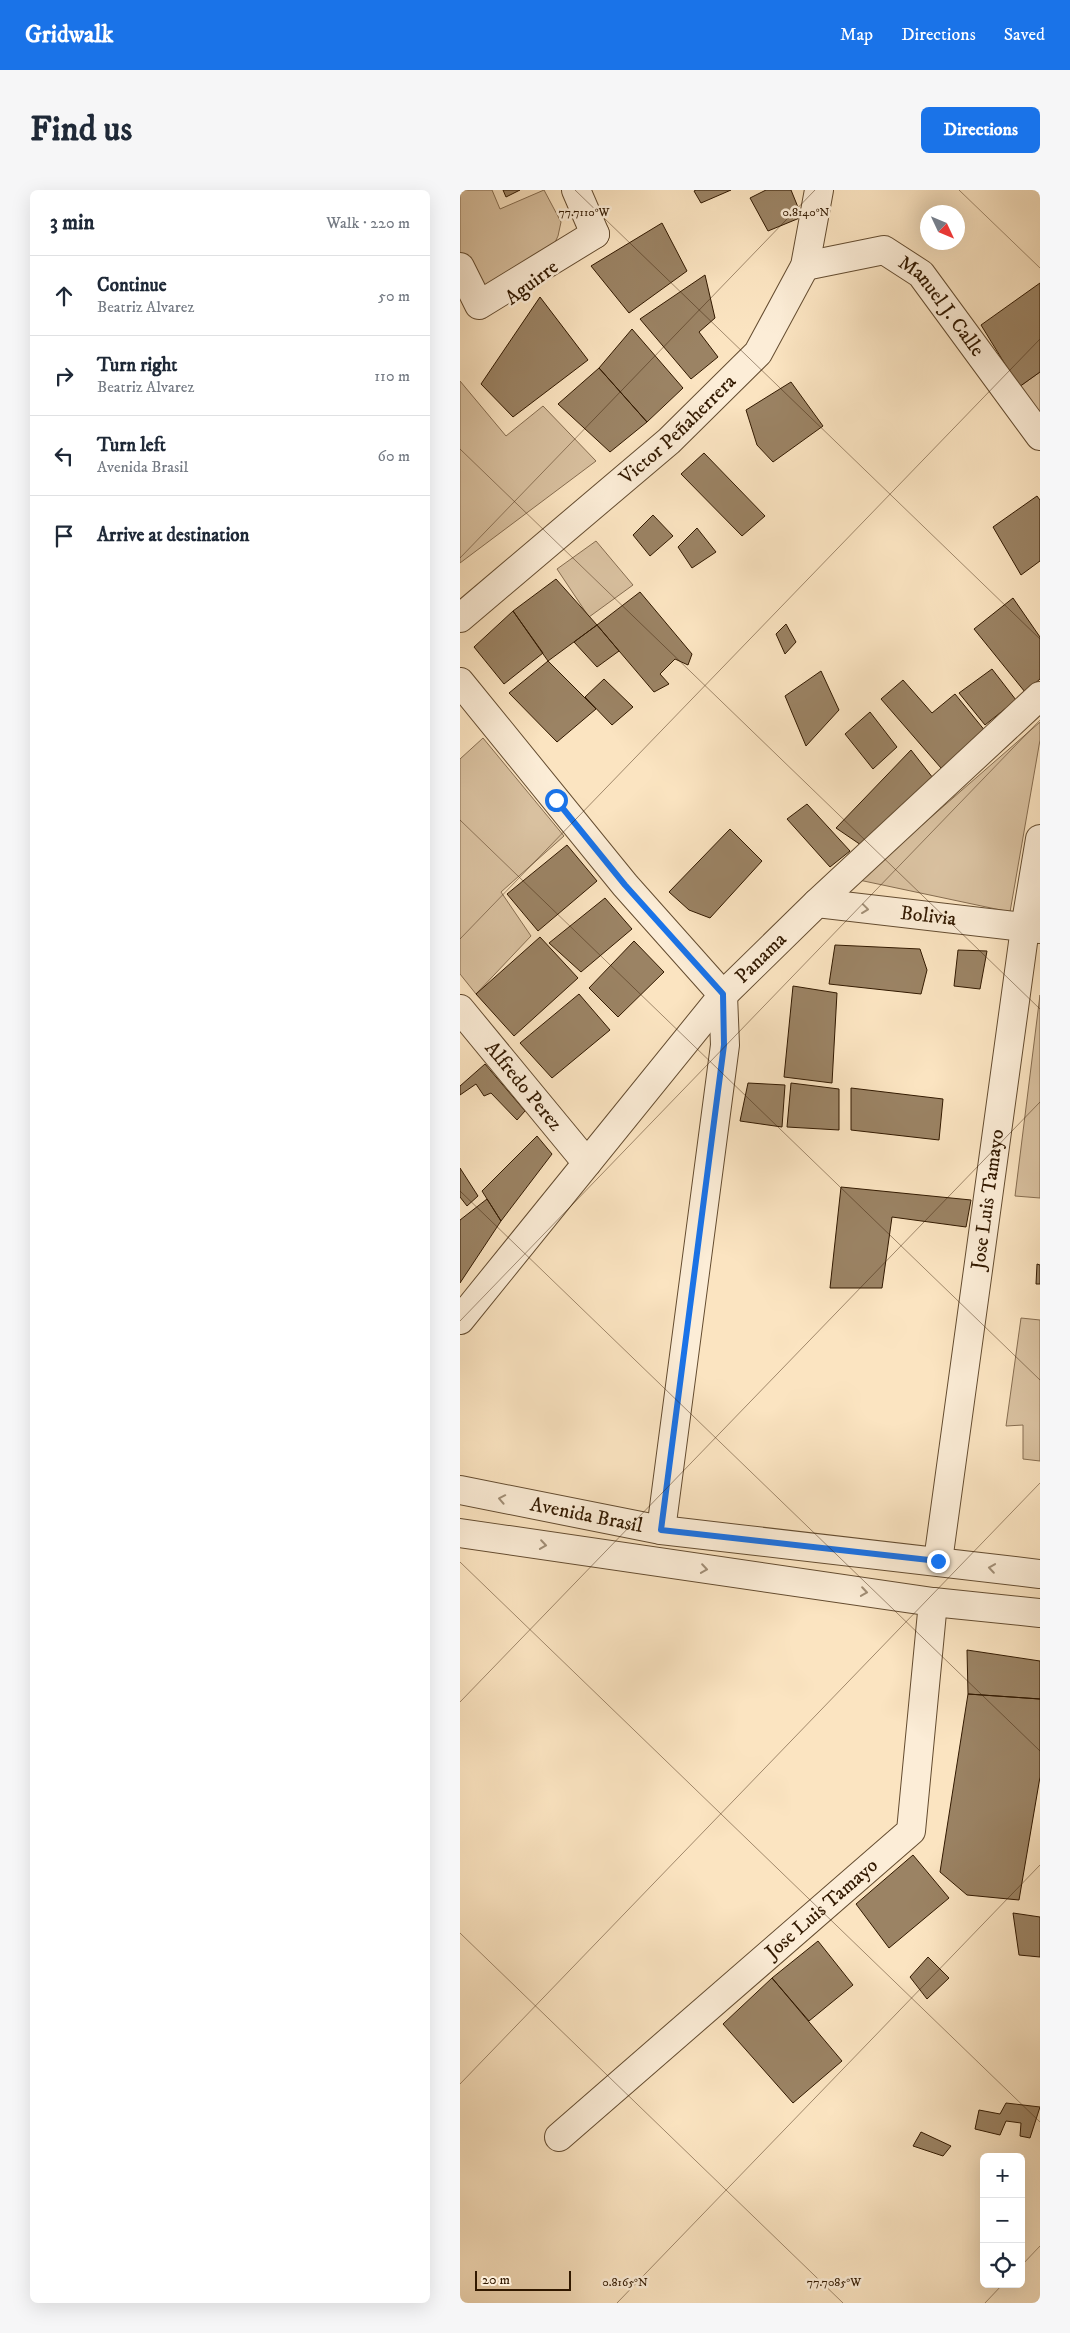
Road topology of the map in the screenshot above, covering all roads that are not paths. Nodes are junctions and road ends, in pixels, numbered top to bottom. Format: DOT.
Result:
graph roads {
  1 [pos="576,190"];
  2 [pos="819,190"];
  3 [pos="804,266"];
  4 [pos="460,267"];
  5 [pos="470,304"];
  6 [pos="1040,436"];
  7 [pos="460,618"];
  8 [pos="460,682"];
  9 [pos="1040,696"];
  10 [pos="1040,840"];
  11 [pos="817,903"];
  12 [pos="1033,928"];
  13 [pos="723,994"];
  14 [pos="460,1010"];
  15 [pos="587,1163"];
  16 [pos="460,1320"];
  17 [pos="460,1490"];
  18 [pos="661,1530"];
  19 [pos="460,1533"];
  20 [pos="938,1561"];
  21 [pos="1040,1574"];
  22 [pos="933,1602"];
  23 [pos="1040,1613"];
  24 [pos="559,2137"];
  1 -- 5 [label="street, Aguirre"];
  2 -- 3 [label="street, Victor Peñaherrera"];
  3 -- 6 [label="street, Manuel J. Calle"];
  3 -- 7 [label="street, Victor Peñaherrera"];
  4 -- 5 [label="street"];
  8 -- 13 [label="street"];
  9 -- 11 [label="street, Panama"];
  10 -- 12 [label="street, Jose Luis Tamayo"];
  11 -- 12 [label="street, Bolivia, one-way"];
  11 -- 13 [label="street, Panama"];
  12 -- 20 [label="street, Jose Luis Tamayo"];
  13 -- 15 [label="street, Panama"];
  13 -- 18 [label="street"];
  14 -- 15 [label="street, Alfredo Perez"];
  15 -- 16 [label="street, Panama"];
  18 -- 17 [label="street, Avenida Brasil, one-way"];
  18 -- 20 [label="street, Avenida Brasil"];
  19 -- 22 [label="street, Avenida Brasil, one-way"];
  21 -- 20 [label="street, Avenida Brasil, one-way"];
  22 -- 23 [label="street, Avenida Brasil"];
  22 -- 24 [label="street, Jose Luis Tamayo"];
}
